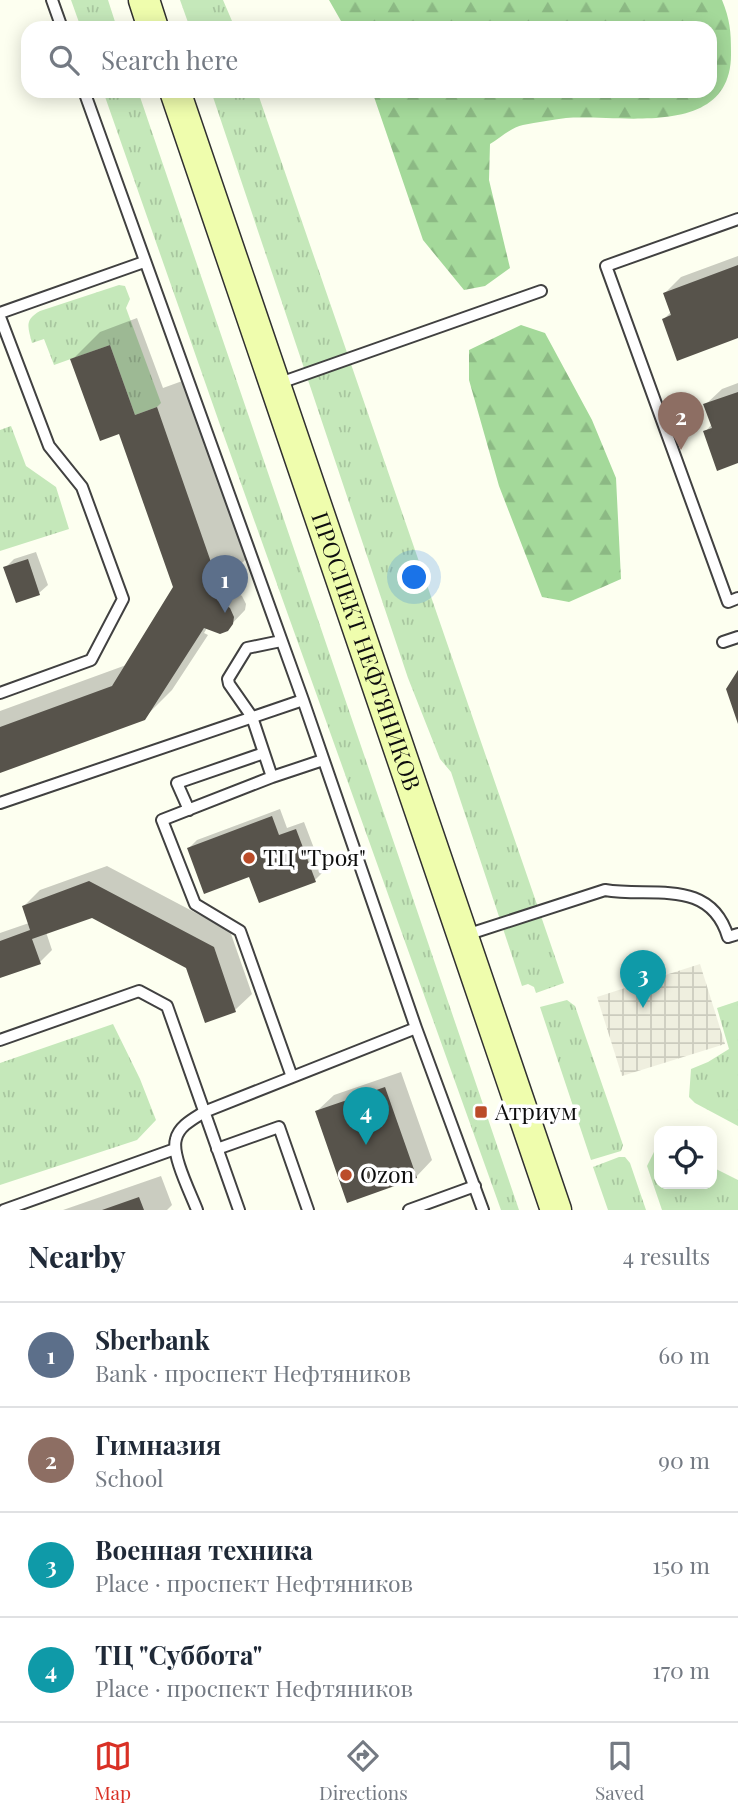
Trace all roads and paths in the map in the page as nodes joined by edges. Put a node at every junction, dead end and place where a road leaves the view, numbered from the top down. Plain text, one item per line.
1 (52, 0) edge
2 (144, 0) edge
3 (60, 21) edge
4 (151, 21) edge
5 (86, 98) edge
6 (177, 98) edge
7 (738, 219) edge
8 (144, 262) junction
9 (541, 291) dead end
10 (0, 315) edge
11 (274, 385) junction
12 (738, 598) edge
13 (738, 637) edge
14 (281, 641) junction
15 (723, 642) dead end
16 (0, 693) edge
17 (303, 700) junction
18 (253, 717) junction
19 (264, 753) junction
20 (323, 760) junction
21 (272, 777) junction
22 (0, 803) edge
23 (189, 810) junction
24 (738, 934) edge
25 (463, 936) junction
26 (416, 1028) junction
27 (0, 1040) edge
28 (292, 1077) junction
29 (204, 1112) junction
30 (175, 1149) junction
31 (217, 1149) junction
32 (475, 1186) junction
33 (4, 1210) edge
34 (197, 1210) edge
35 (239, 1210) edge
36 (308, 1210) edge
37 (409, 1210) edge
38 (483, 1210) edge
39 (556, 1210) edge

1 - 3 lane
2 - 4 main road
5 - 8 lane
6 - 11 main road, ПРОСПЕКТ НЕФТЯНИКОВ
7 - 12 lane
8 - 10 lane
8 - 14 lane
9 - 11 lane
10 - 16 lane
11 - 25 main road, ПРОСПЕКТ НЕФТЯНИКОВ
13 - 15 lane
14 - 17 lane
14 - 18 lane
17 - 18 lane
17 - 20 lane
18 - 19 lane
18 - 22 lane
19 - 21 lane
19 - 23 lane
20 - 21 lane
20 - 26 lane
21 - 23 lane
23 - 28 lane
24 - 25 lane
25 - 39 main road, ПРОСПЕКТ НЕФТЯНИКОВ
26 - 28 lane
26 - 32 lane
27 - 29 lane
28 - 29 lane
29 - 30 lane
29 - 31 lane
30 - 33 lane
30 - 34 lane
31 - 35 lane
31 - 36 lane
32 - 37 lane
32 - 38 lane

